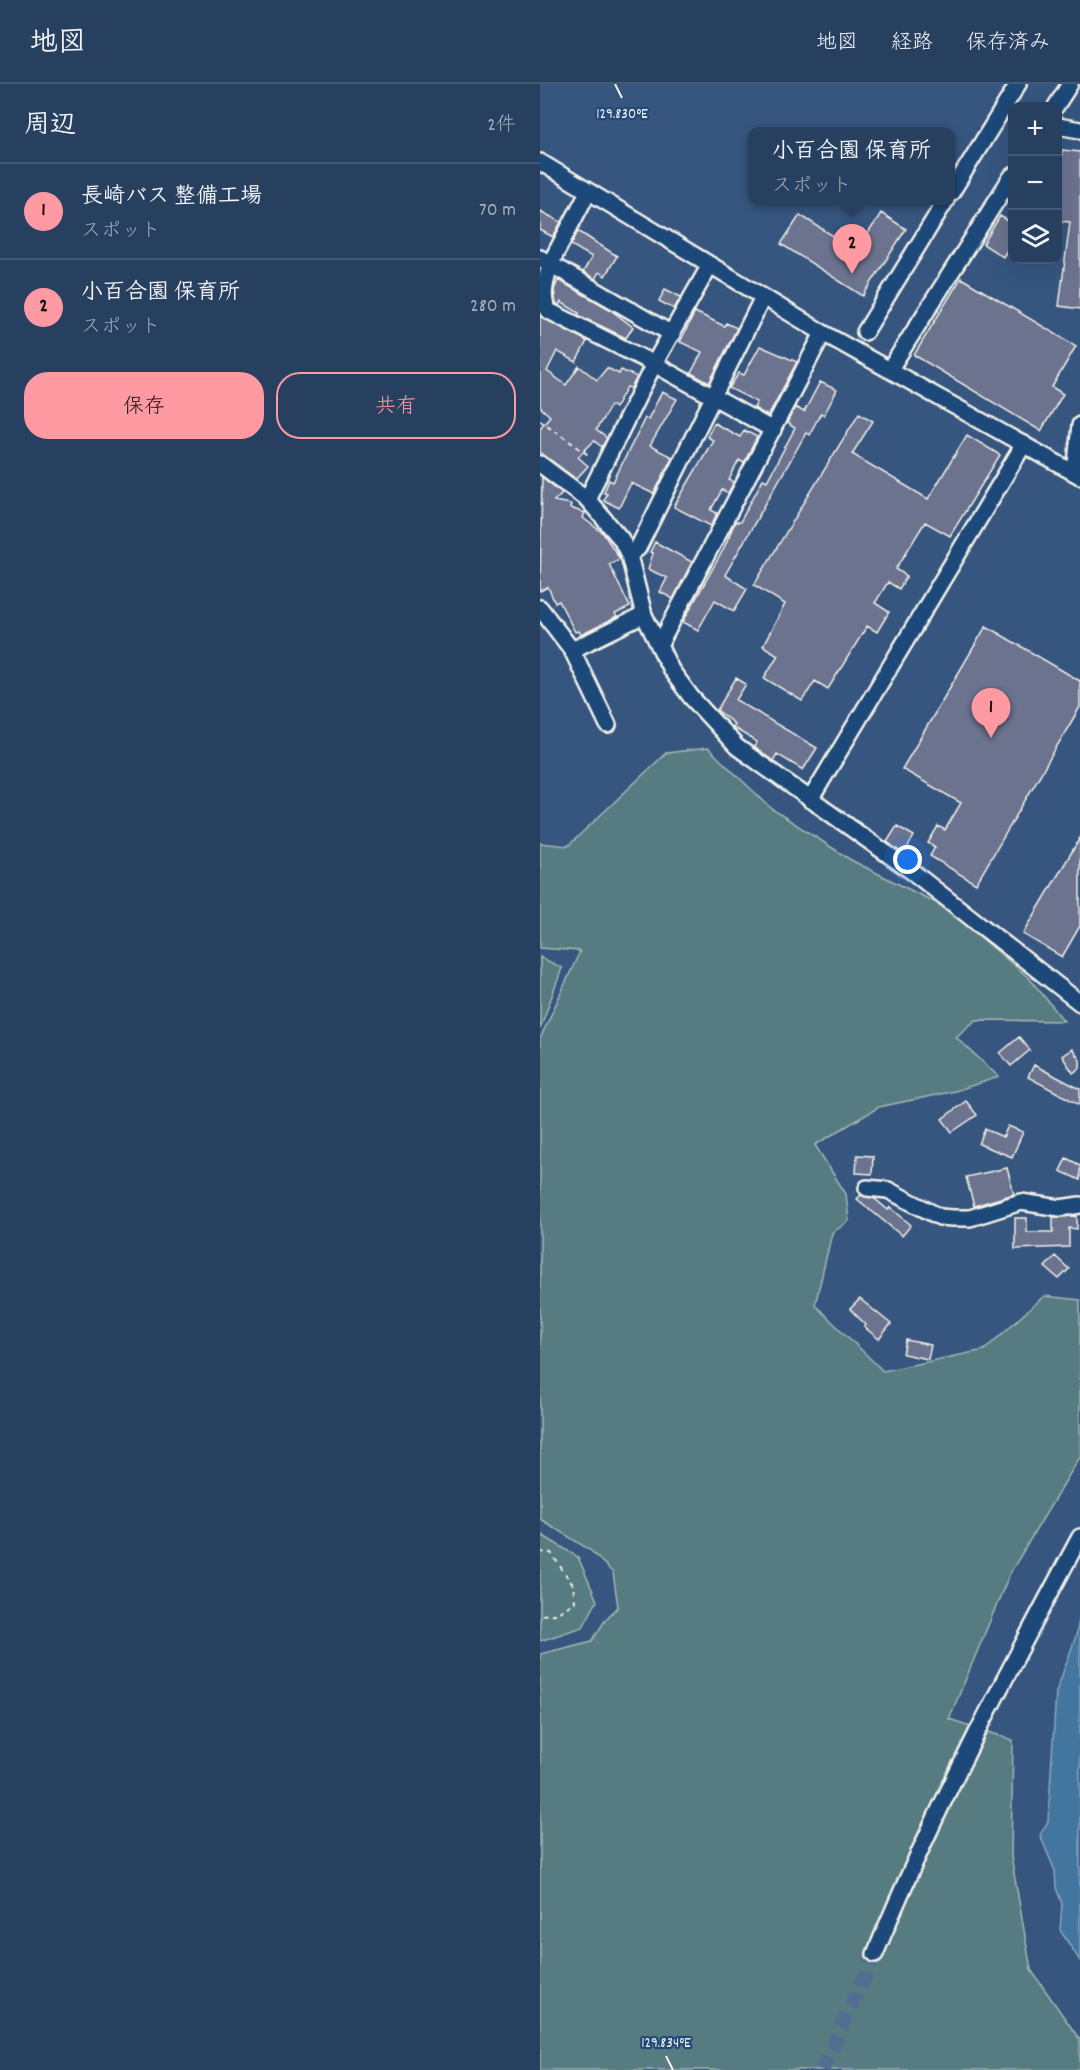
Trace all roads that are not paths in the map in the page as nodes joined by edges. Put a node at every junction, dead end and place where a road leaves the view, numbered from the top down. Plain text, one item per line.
1 (1018, 84) edge
2 (1070, 84) edge
3 (1059, 102) edge
4 (1062, 127) edge
5 (1080, 130) edge
6 (540, 162) edge
7 (1008, 182) edge
8 (955, 186) edge
9 (588, 192) junction
10 (944, 205) edge
11 (545, 261) edge
12 (710, 264) junction
13 (763, 297) junction
14 (865, 332) dead end
15 (824, 333) junction
16 (672, 334) junction
17 (654, 364) junction
18 (890, 369) junction
19 (713, 398) junction
20 (1080, 425) edge
21 (773, 430) junction
22 (1024, 444) junction
23 (540, 464) edge
24 (1077, 475) edge
25 (587, 500) junction
26 (629, 555) junction
27 (540, 608) edge
28 (644, 615) junction
29 (660, 646) junction
30 (572, 650) junction
31 (608, 725) dead end
32 (810, 800) junction
33 (1080, 1003) edge
34 (867, 1188) dead end
35 (1080, 1205) edge
36 (1080, 1537) edge
37 (875, 1954) tunnel mouth

1 - 8 street
2 - 3 street
4 - 5 street
6 - 9 street
7 - 18 street
9 - 11 street
9 - 12 street
10 - 14 street
11 - 16 street
11 - 17 street
12 - 13 street
12 - 16 street
13 - 15 street
13 - 19 street
15 - 18 street
15 - 21 street
16 - 17 street
17 - 19 street
17 - 25 street
18 - 22 street
19 - 21 street
19 - 26 street
20 - 24 street
21 - 29 street
22 - 24 street
22 - 32 street
23 - 25 street
25 - 26 street
26 - 28 street
27 - 30 street
28 - 29 street
28 - 30 street
29 - 32 street
30 - 31 street
32 - 33 street
34 - 35 street
36 - 37 street

